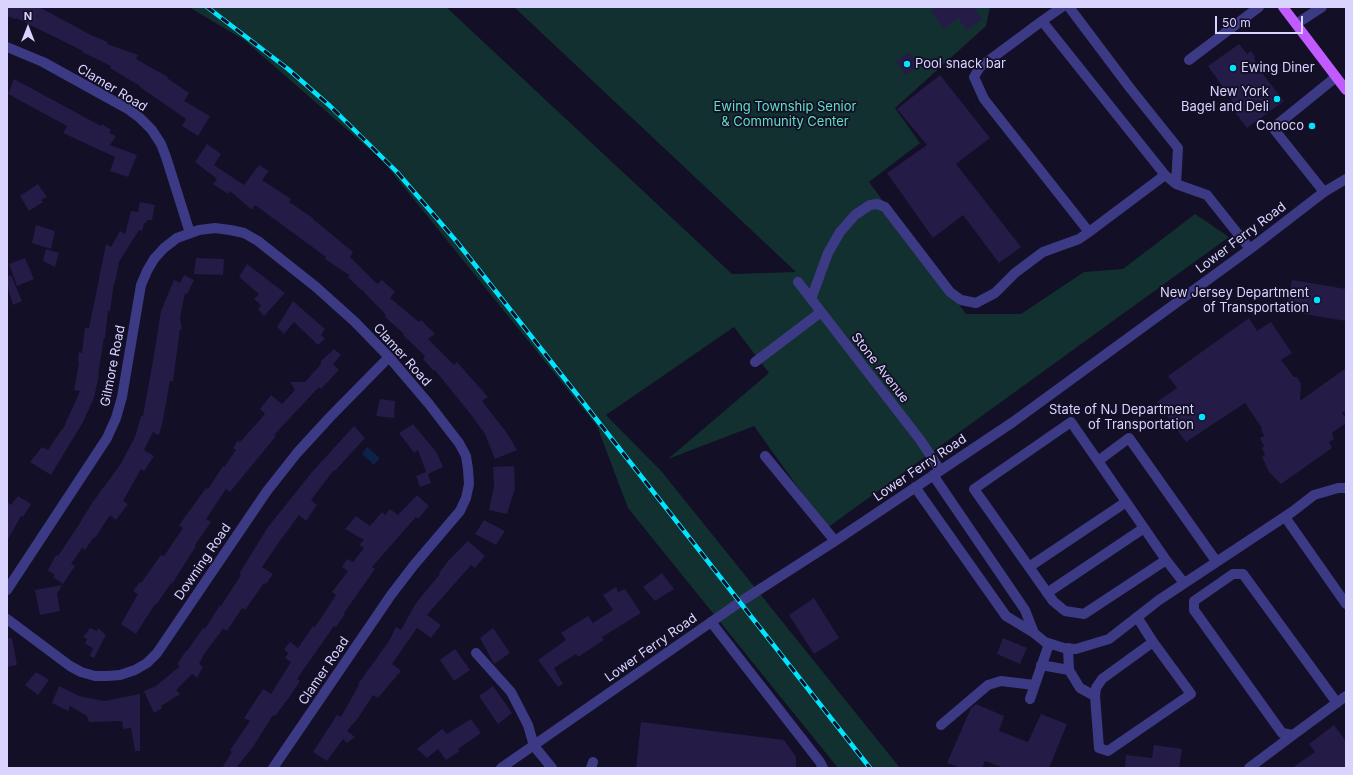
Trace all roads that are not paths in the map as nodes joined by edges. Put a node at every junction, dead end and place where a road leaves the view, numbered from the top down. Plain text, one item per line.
1 (1062, 7) edge
2 (1069, 7) edge
3 (1259, 7) edge
4 (1283, 7) edge
5 (1322, 7) edge
6 (1042, 21) junction
7 (1296, 24) junction
8 (7, 47) edge
9 (1189, 60) dead end
10 (1336, 77) junction
11 (1346, 90) edge
12 (1165, 175) junction
13 (1346, 178) edge
14 (1176, 184) junction
15 (1324, 192) junction
16 (1089, 232) junction
17 (190, 233) junction
18 (1250, 249) junction
19 (798, 282) dead end
20 (811, 299) junction
21 (821, 312) junction
22 (389, 357) junction
23 (755, 362) dead end
24 (765, 456) dead end
25 (1098, 461) junction
26 (936, 472) junction
27 (916, 487) junction
28 (1346, 488) edge
29 (1126, 502) junction
30 (1285, 517) junction
31 (1144, 528) junction
32 (835, 541) junction
33 (1166, 560) junction
34 (1216, 561) junction
35 (1029, 567) junction
36 (1184, 583) junction
37 (7, 590) edge
38 (1047, 593) junction
39 (1346, 604) edge
40 (1137, 617) junction
41 (7, 619) edge
42 (711, 622) junction
43 (1034, 633) junction
44 (1153, 642) junction
45 (1049, 644) junction
46 (1068, 648) junction
47 (476, 653) dead end
48 (1041, 665) junction
49 (1069, 670) junction
50 (1034, 685) junction
51 (1095, 696) junction
52 (1346, 696) edge
53 (1030, 699) dead end
54 (1337, 703) junction
55 (941, 725) dead end
56 (1293, 735) junction
57 (534, 746) junction
58 (273, 768) edge
59 (500, 768) edge
60 (552, 768) edge
61 (823, 768) edge
62 (1248, 768) edge

1 - 6 street
2 - 14 street
3 - 9 street
4 - 7 main road
5 - 7 street
6 - 12 street
6 - 16 street
7 - 10 main road
8 - 17 street, Clamer Road
10 - 11 main road
10 - 15 street
12 - 14 street
12 - 16 street
13 - 15 street, Lower Ferry Road
14 - 18 street
15 - 18 street, Lower Ferry Road
16 - 20 street
17 - 22 street, Clamer Road
17 - 37 street, Gilmore Road
18 - 26 street, Lower Ferry Road
19 - 20 street, Stone Avenue
20 - 21 street, Stone Avenue
21 - 23 street
21 - 26 street, Stone Avenue
22 - 41 street, Downing Road
22 - 58 street, Clamer Road
24 - 32 street
25 - 29 street
25 - 34 street
25 - 35 street
26 - 27 street, Lower Ferry Road
26 - 43 street, Stone Avenue
27 - 32 street, Lower Ferry Road
27 - 43 street
28 - 30 street
29 - 31 street
29 - 35 street
30 - 34 street
30 - 39 street
31 - 33 street
31 - 38 street
32 - 42 street, Lower Ferry Road
33 - 36 street
33 - 38 street
34 - 36 street
35 - 38 street
36 - 40 street
40 - 44 street
40 - 46 street
42 - 57 street, Lower Ferry Road
42 - 61 street
43 - 45 street
44 - 51 street
44 - 51 street
45 - 46 street
45 - 48 street
46 - 49 street
47 - 57 street
48 - 49 street
48 - 50 street
49 - 51 street
50 - 53 street
50 - 55 street
52 - 54 street
54 - 56 street
54 - 56 street
56 - 62 street
57 - 59 street, Lower Ferry Road
57 - 60 street

